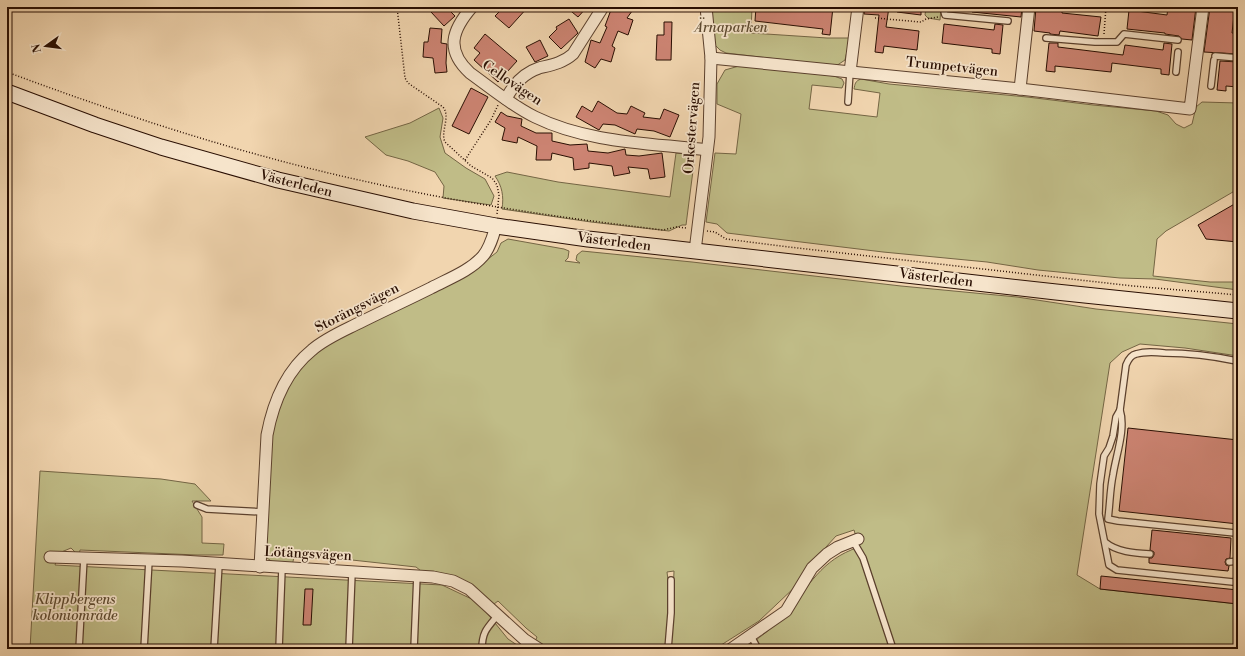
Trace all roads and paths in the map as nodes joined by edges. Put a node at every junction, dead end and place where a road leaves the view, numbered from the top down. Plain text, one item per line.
1 (397, 7) edge
2 (472, 7) edge
3 (603, 7) edge
4 (706, 7) edge
5 (858, 7) edge
6 (943, 7) edge
7 (1029, 7) edge
8 (1106, 7) edge
9 (1203, 7) edge
10 (945, 15) junction
11 (875, 18) dead end
12 (1008, 21) dead end
13 (1046, 38) dead end
14 (1178, 40) dead end
15 (1103, 42) junction
16 (1178, 52) dead end
17 (711, 58) junction
18 (1238, 58) edge
19 (7, 72) edge
20 (850, 72) junction
21 (1176, 72) dead end
22 (1212, 86) dead end
23 (1020, 89) junction
24 (7, 92) edge
25 (506, 99) junction
26 (848, 102) dead end
27 (707, 150) junction
28 (465, 160) junction
29 (497, 208) junction
30 (496, 226) junction
31 (698, 230) junction
32 (695, 251) junction
33 (1238, 295) edge
34 (1238, 311) edge
35 (1238, 363) edge
36 (1120, 410) junction
37 (197, 505) dead end
38 (263, 512) junction
39 (1238, 535) edge
40 (856, 540) joint
41 (1104, 542) junction
42 (1150, 554) dead end
43 (50, 557) dead end
44 (84, 558) junction
45 (149, 560) junction
46 (1238, 561) edge
47 (1229, 562) dead end
48 (219, 564) junction
49 (260, 567) junction
50 (282, 568) junction
51 (352, 572) junction
52 (417, 575) junction
53 (671, 580) dead end
54 (1238, 580) edge
55 (498, 615) junction
56 (752, 636) junction
57 (78, 649) edge
58 (144, 649) edge
59 (214, 649) edge
60 (278, 649) edge
61 (348, 649) edge
62 (414, 649) edge
63 (482, 649) edge
64 (539, 649) edge
65 (668, 649) edge
66 (731, 649) edge
67 (758, 649) edge
68 (894, 649) edge

1 - 28 path
2 - 25 street, Cellovägen
3 - 25 street
4 - 17 street, Orkestervägen
5 - 20 street
6 - 10 lane
7 - 23 street
8 - 15 path
9 - 23 street, Trumpetvägen
10 - 11 path
10 - 12 lane
13 - 15 lane
14 - 15 lane
16 - 21 lane
17 - 20 street, Trumpetvägen
17 - 27 street, Orkestervägen
18 - 22 lane
19 - 29 path
20 - 23 street, Trumpetvägen
20 - 26 lane
24 - 30 main road, Västerleden
25 - 27 street, Cellovägen
25 - 28 path
27 - 31 street, Orkestervägen
28 - 29 path
29 - 30 path
29 - 31 path
30 - 32 main road, Västerleden
30 - 38 street, Storängsvägen
31 - 32 street, Orkestervägen
31 - 33 path
32 - 34 main road, Västerleden
35 - 36 lane
36 - 39 lane
36 - 41 lane
37 - 38 lane
38 - 49 street, Storängsvägen
40 - 56 street
40 - 68 lane
41 - 42 lane
41 - 54 lane
43 - 44 street, Lötängsvägen
44 - 45 street, Lötängsvägen
44 - 57 lane
45 - 48 street, Lötängsvägen
45 - 58 lane
46 - 47 lane
48 - 49 street, Lötängsvägen
48 - 59 lane
49 - 50 street, Lötängsvägen
50 - 51 street, Lötängsvägen
50 - 60 lane
51 - 52 street, Lötängsvägen
51 - 61 lane
52 - 55 street, Lötängsvägen
52 - 62 lane
53 - 65 lane
55 - 63 lane
55 - 64 street, Lötängsvägen
56 - 66 street
56 - 67 lane

